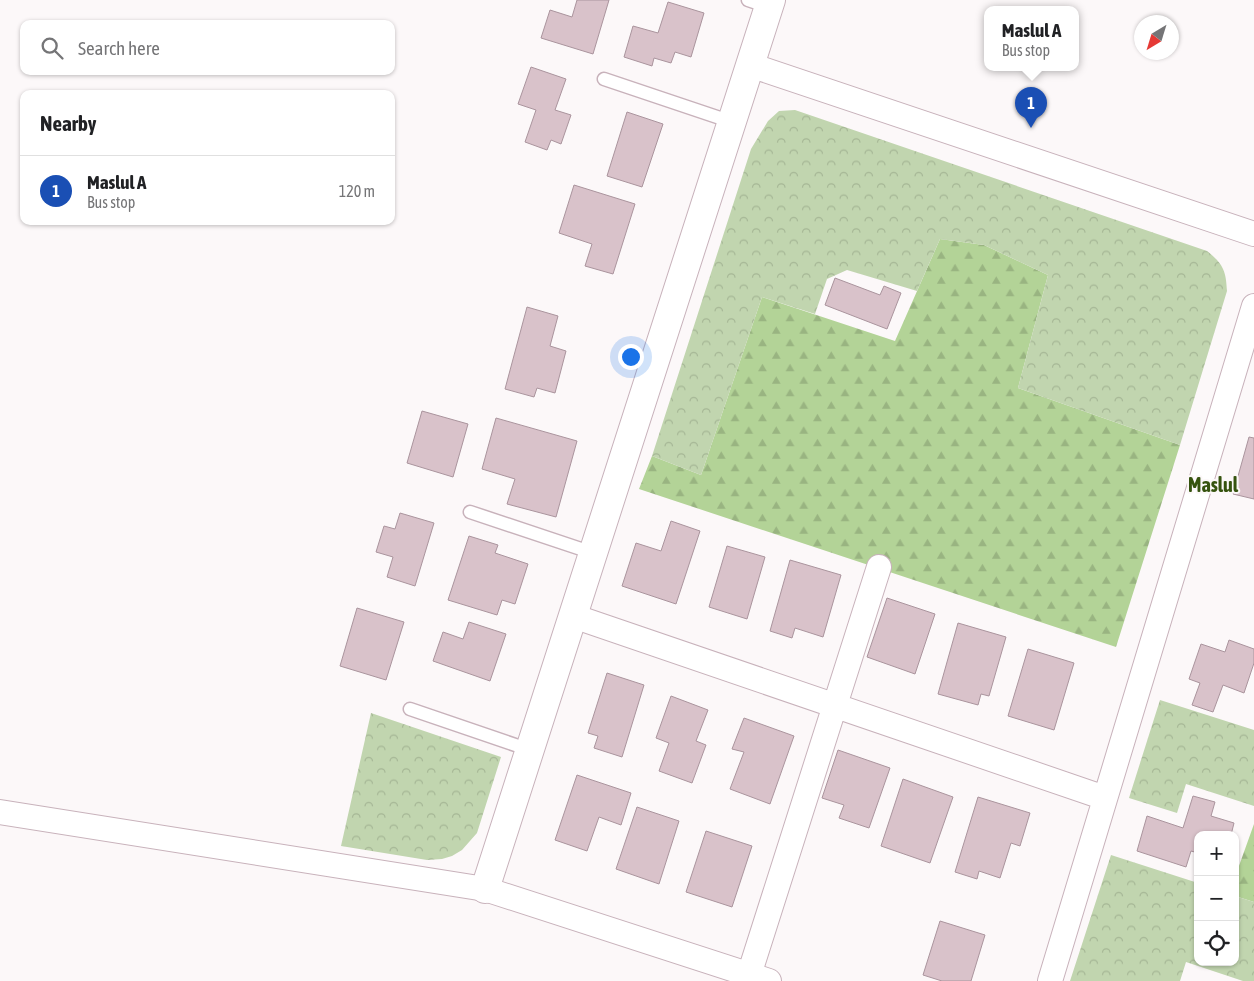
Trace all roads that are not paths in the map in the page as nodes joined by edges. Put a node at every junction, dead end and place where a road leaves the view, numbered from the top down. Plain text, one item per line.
1 (763, 2) edge
2 (750, 66) junction
3 (604, 79) dead end
4 (732, 122) junction
5 (1254, 234) edge
6 (1254, 306) edge
7 (470, 512) dead end
8 (593, 553) junction
9 (879, 567) dead end
10 (573, 616) junction
11 (835, 706) junction
12 (410, 709) dead end
13 (530, 750) junction
14 (1105, 798) junction
15 (0, 812) edge
16 (485, 889) junction
17 (759, 978) edge
18 (1050, 981) edge

1 - 2 street
2 - 4 street
2 - 5 street
3 - 4 lane
4 - 8 street
6 - 14 street
7 - 8 lane
8 - 10 street
9 - 11 street
10 - 11 street
10 - 13 street
11 - 14 street
11 - 17 street
12 - 13 lane
13 - 16 street
14 - 18 street
15 - 16 street
16 - 17 street

